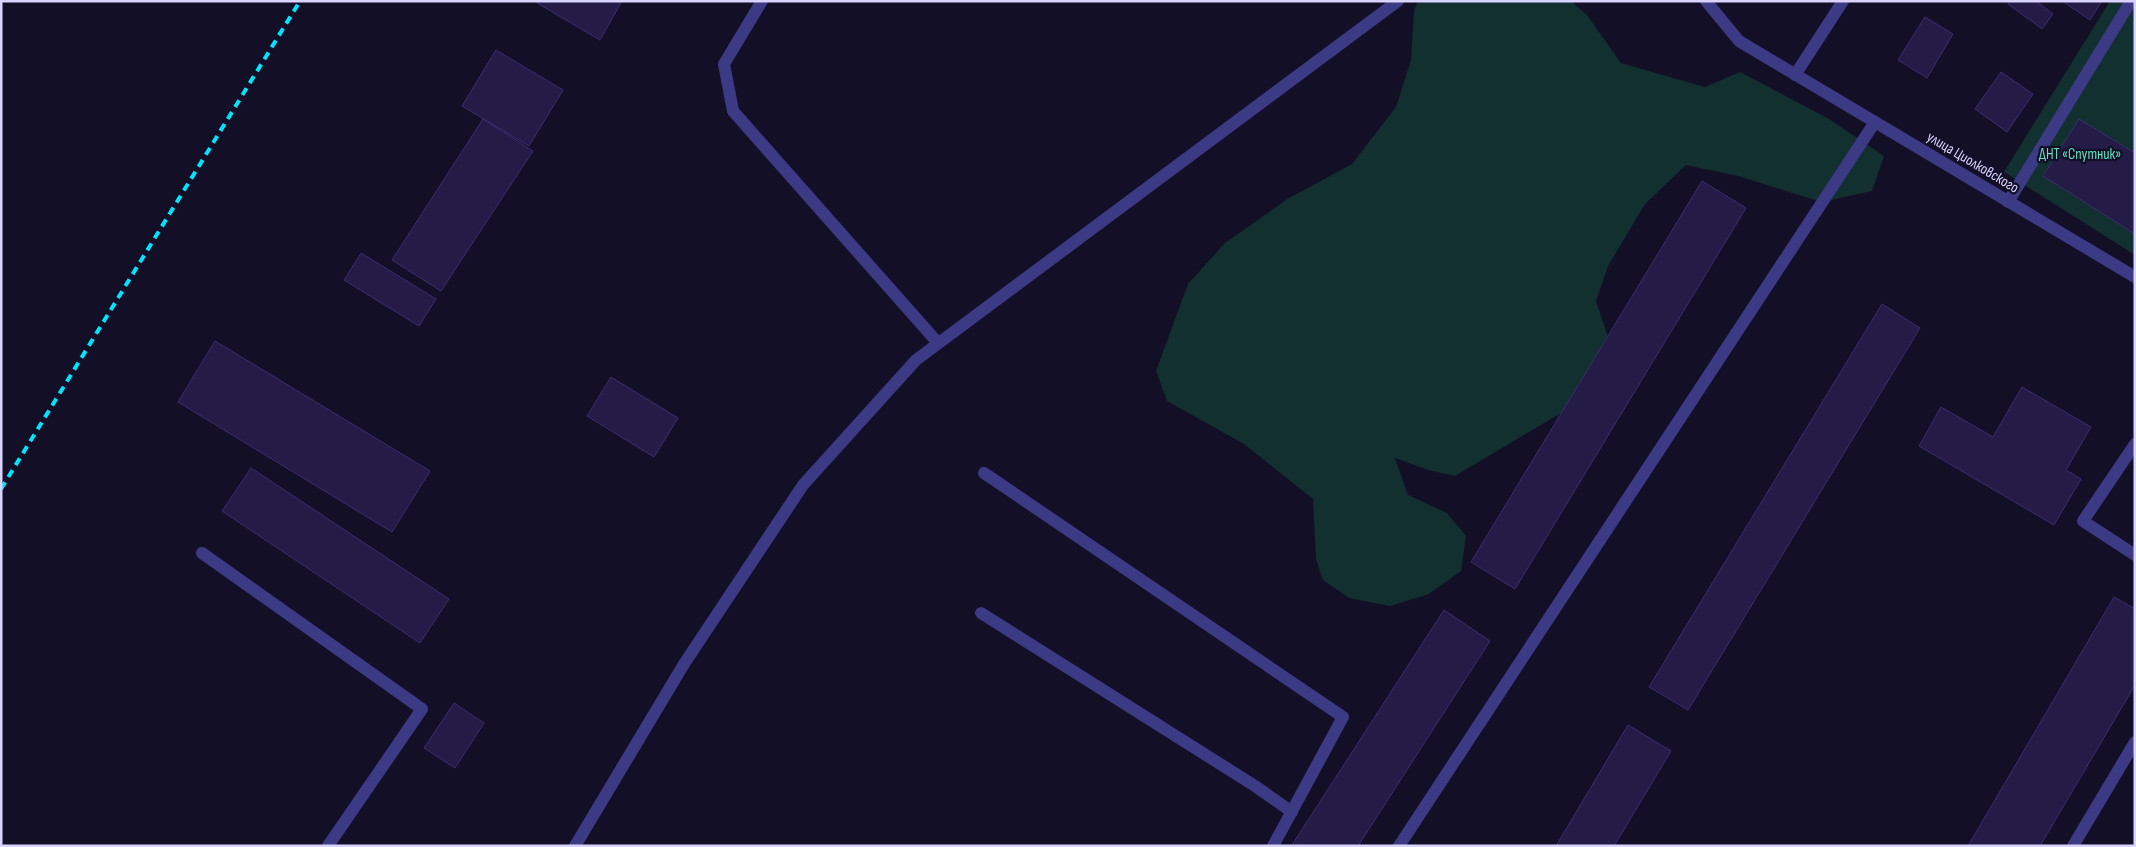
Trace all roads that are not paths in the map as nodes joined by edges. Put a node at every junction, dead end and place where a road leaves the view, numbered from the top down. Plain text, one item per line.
1 (762, 1) edge
2 (1398, 1) edge
3 (1706, 1) edge
4 (1843, 1) edge
5 (2131, 1) edge
6 (1795, 75) junction
7 (1875, 122) junction
8 (2008, 202) junction
9 (2135, 277) edge
10 (938, 343) junction
11 (2135, 444) edge
12 (984, 472) dead end
13 (202, 553) dead end
14 (2135, 555) edge
15 (980, 613) dead end
16 (2135, 742) edge
17 (1292, 812) junction
18 (328, 846) edge
19 (575, 846) edge
20 (1273, 846) edge
21 (1399, 846) edge
22 (2073, 846) edge

1 - 10 street
2 - 10 street
3 - 6 street, улица Циолковского
4 - 6 street
5 - 8 street
6 - 7 street, улица Циолковского
7 - 8 street, улица Циолковского
7 - 21 street
8 - 9 street, улица Циолковского
10 - 19 street
11 - 14 street
12 - 17 street
13 - 18 street
15 - 17 street
16 - 22 street
17 - 20 street

